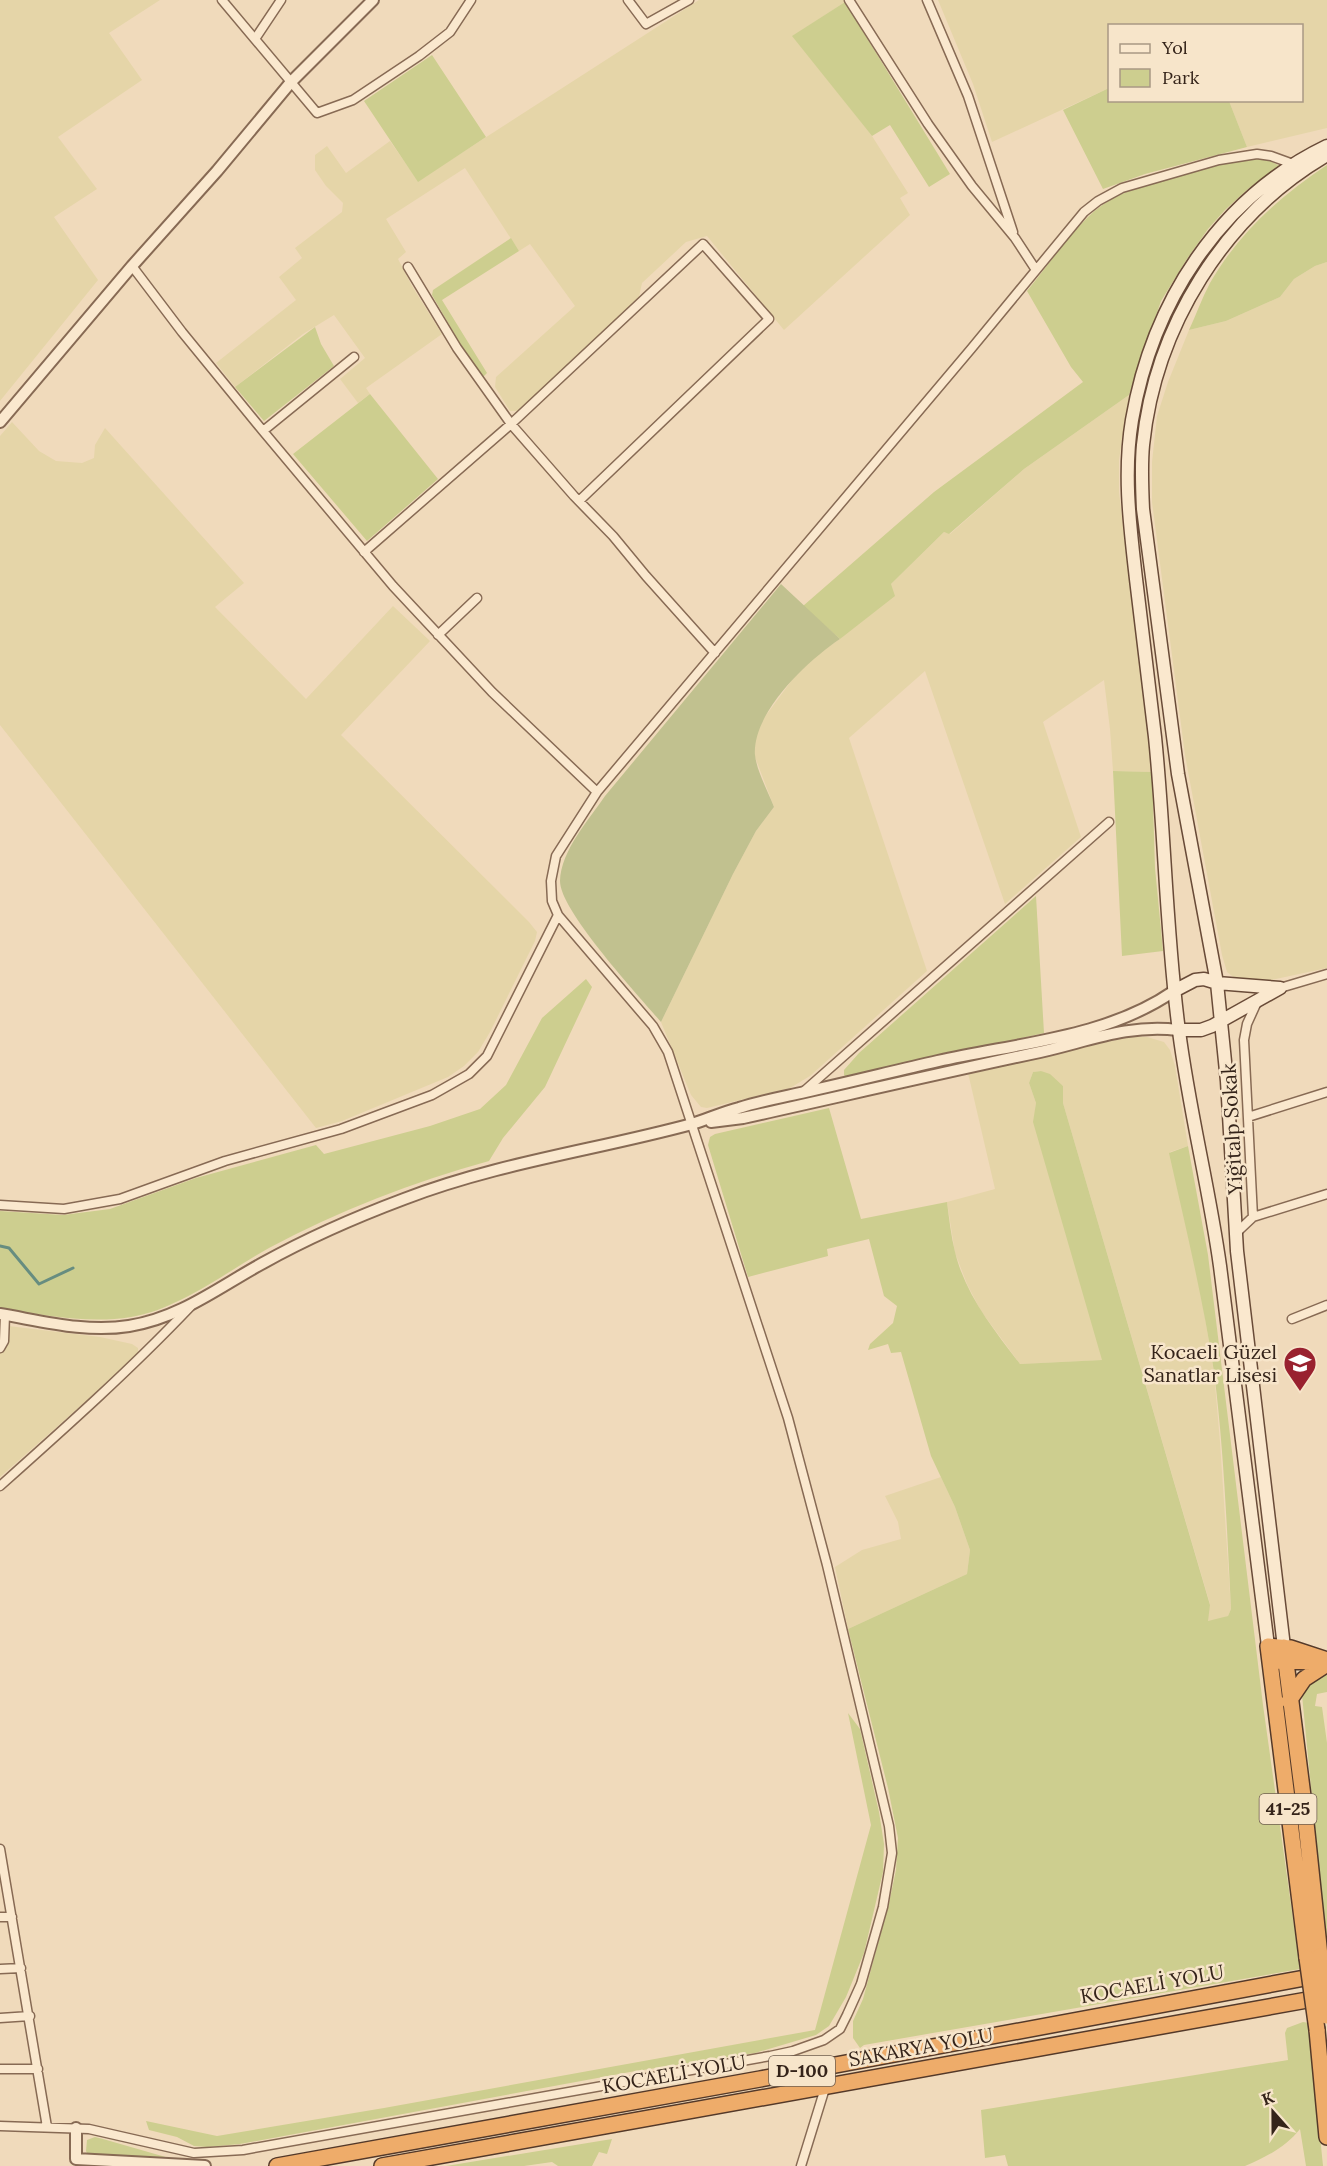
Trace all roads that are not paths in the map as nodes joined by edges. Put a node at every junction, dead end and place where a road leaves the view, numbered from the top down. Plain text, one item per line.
1 (222, 0) edge
2 (282, 0) edge
3 (373, 0) edge
4 (471, 0) edge
5 (628, 0) edge
6 (688, 0) edge
7 (849, 0) edge
8 (927, 0) edge
9 (255, 39) junction
10 (291, 82) junction
11 (1327, 146) edge
12 (1327, 155) edge
13 (1293, 164) junction
14 (1015, 238) junction
15 (132, 266) junction
16 (408, 267) dead end
17 (1036, 270) junction
18 (354, 357) dead end
19 (0, 422) edge
20 (511, 424) junction
21 (263, 431) junction
22 (579, 501) junction
23 (364, 552) junction
24 (477, 598) dead end
25 (438, 635) junction
26 (715, 653) junction
27 (597, 792) junction
28 (1109, 822) dead end
29 (558, 915) junction
30 (1327, 974) edge
31 (1217, 982) junction
32 (1280, 988) junction
33 (1174, 991) junction
34 (1257, 1002) junction
35 (1221, 1021) junction
36 (1178, 1030) junction
37 (1327, 1092) edge
38 (803, 1093) junction
39 (1248, 1117) junction
40 (693, 1123) junction
41 (1327, 1194) edge
42 (0, 1205) edge
43 (1253, 1217) junction
44 (1236, 1233) junction
45 (1327, 1305) edge
46 (190, 1306) junction
47 (2, 1314) edge
48 (1292, 1319) dead end
49 (0, 1348) edge
50 (0, 1486) edge
51 (1276, 1654) junction
52 (1327, 1662) edge
53 (1289, 1701) junction
54 (0, 1849) edge
55 (2, 1868) edge
56 (0, 1917) edge
57 (12, 1917) junction
58 (1314, 1957) junction
59 (21, 1968) junction
60 (0, 1969) edge
61 (1327, 1974) edge
62 (1327, 1997) edge
63 (30, 2016) junction
64 (1327, 2016) edge
65 (0, 2018) edge
66 (0, 2068) edge
67 (38, 2069) junction
68 (826, 2085) junction
69 (0, 2126) edge
70 (47, 2127) junction
71 (76, 2128) junction
72 (1327, 2137) edge
73 (425, 2158) junction
74 (205, 2166) edge
75 (276, 2166) edge
76 (382, 2166) edge
77 (408, 2166) edge
78 (801, 2166) edge

1 - 9 street
2 - 9 street
3 - 10 street
4 - 10 street
5 - 6 street
7 - 14 street
8 - 14 street
9 - 10 street
10 - 15 street
11 - 13 main road
12 - 31 main road
13 - 17 street
13 - 33 main road
14 - 17 street
15 - 19 street
15 - 21 street
16 - 20 street
17 - 26 street
18 - 21 street
20 - 22 street
20 - 22 street
20 - 23 street
21 - 23 street
22 - 26 street
23 - 25 street
24 - 25 street
25 - 27 street
26 - 27 street
27 - 29 street
28 - 38 street
29 - 40 street
29 - 42 street
30 - 32 street
31 - 32 main road
31 - 33 main road
31 - 35 main road
32 - 34 main road
33 - 36 main road
33 - 38 street
34 - 35 main road
34 - 39 street, Yiğitalp Sokak
35 - 36 main road
35 - 44 main road, 41-25
36 - 40 street
36 - 51 main road, 41-25
37 - 39 street
38 - 40 street
39 - 43 street, Yiğitalp Sokak
40 - 46 street
40 - 71 street
41 - 43 street, Yiğitalp Sokak
43 - 44 street
44 - 51 main road, 41-25
45 - 48 street
46 - 47 street
46 - 50 street
47 - 49 street
51 - 52 highway
51 - 53 highway, 41-25
51 - 58 highway, 41-25
52 - 53 highway
53 - 58 highway, 41-25
54 - 55 street
55 - 57 street
56 - 57 street
57 - 59 street
58 - 64 highway, 41-25, bridge
58 - 72 highway, 41-25, bridge
59 - 60 street
59 - 63 street
61 - 75 highway, KOCAELİ YOLU / D-100
62 - 68 highway, SAKARYA YOLU / D-100
63 - 65 street
63 - 67 street
66 - 67 street
67 - 70 street
68 - 73 highway, SAKARYA YOLU / D-100
68 - 78 street
69 - 70 street
70 - 71 street
71 - 74 street
73 - 76 highway, SAKARYA YOLU / D-100
73 - 77 highway

